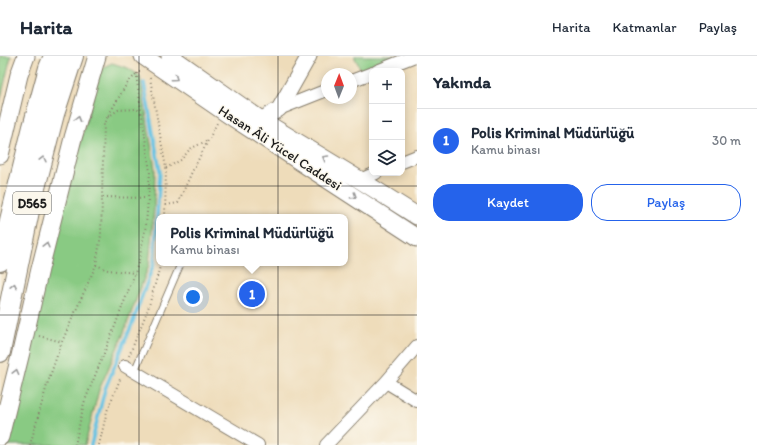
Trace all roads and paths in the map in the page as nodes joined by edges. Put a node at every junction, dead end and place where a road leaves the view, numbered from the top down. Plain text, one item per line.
1 (21, 56) edge
2 (26, 56) edge
3 (54, 56) edge
4 (73, 56) edge
5 (97, 56) edge
6 (170, 56) edge
7 (309, 56) edge
8 (415, 56) edge
9 (144, 65) edge
10 (385, 68) edge
11 (369, 74) edge
12 (19, 75) junction
13 (357, 79) edge
14 (321, 92) edge
15 (279, 109) junction
16 (223, 111) junction
17 (142, 114) junction
18 (107, 118) junction
19 (261, 120) junction
20 (244, 125) junction
21 (209, 140) junction
22 (0, 156) edge
23 (417, 156) edge
24 (405, 161) edge
25 (166, 168) junction
26 (369, 176) edge
27 (360, 180) junction
28 (102, 197) junction
29 (148, 198) junction
30 (166, 205) junction
31 (165, 214) edge
32 (417, 216) edge
33 (417, 238) edge
34 (0, 261) edge
35 (96, 265) junction
36 (160, 266) edge
37 (180, 266) edge
38 (135, 273) junction
39 (34, 335) dead end
40 (62, 342) junction
41 (417, 346) edge
42 (0, 352) edge
43 (129, 369) junction
44 (386, 382) junction
45 (417, 401) edge
46 (0, 437) edge
47 (30, 445) edge
48 (75, 445) edge
49 (99, 445) edge
50 (258, 445) edge
51 (326, 445) edge

1 - 12 main road
2 - 12 main road
3 - 34 highway, D565
42 -> 4 highway, D565
46 -> 5 main road
6 - 19 main road, Hasan Âli Yücel Caddesi
7 - 15 street
8 - 10 street
9 -> 16 main road, Hasan Âli Yücel Caddesi
9 - 17 path
9 - 18 path
9 - 25 path
11 - 13 street
12 - 22 main road
14 - 15 street
15 - 19 street
16 - 20 main road, Hasan Âli Yücel Caddesi
16 - 21 path
17 - 18 path
17 - 29 path
18 - 28 path
19 - 20 street
27 -> 19 main road, Hasan Âli Yücel Caddesi
20 -> 33 main road, Hasan Âli Yücel Caddesi
21 - 25 path
21 - 30 path
23 - 24 street
25 - 30 path
26 - 27 street
27 - 32 main road, Hasan Âli Yücel Caddesi
28 - 29 path
28 - 35 path
29 - 38 path
30 - 31 path
35 - 38 path
35 - 40 path
36 - 43 path
37 - 43 lane
38 - 48 path
39 - 40 path
40 - 47 path
41 - 44 street
43 - 49 path
43 - 50 street
44 - 45 street
44 - 51 street

